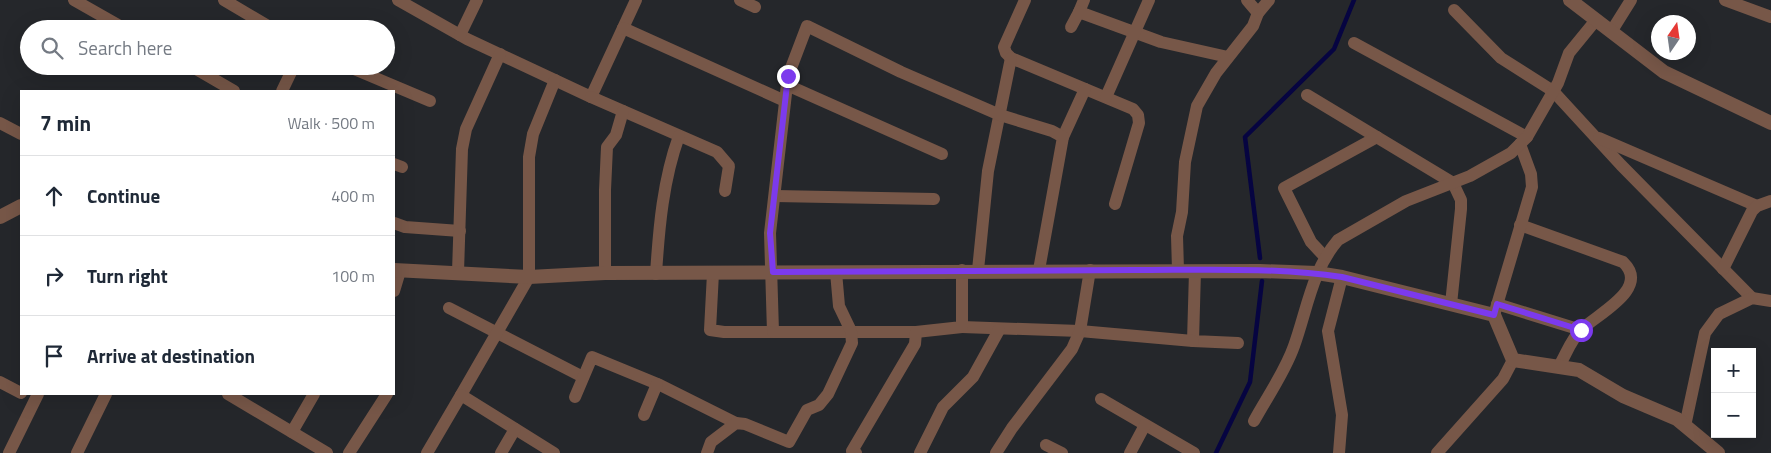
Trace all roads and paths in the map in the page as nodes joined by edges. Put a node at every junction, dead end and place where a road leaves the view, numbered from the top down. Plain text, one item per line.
1 (74, 0) edge
2 (224, 0) edge
3 (398, 0) edge
4 (477, 0) edge
5 (636, 0) edge
6 (740, 0) edge
7 (1025, 0) edge
8 (1149, 0) edge
9 (1247, 0) edge
10 (1269, 0) edge
11 (1570, 0) edge
12 (1631, 0) edge
13 (1726, 0) edge
14 (1081, 6) edge
15 (755, 7) dead end
16 (1454, 10) dead end
17 (1258, 13) junction
18 (1771, 16) edge
19 (109, 20) edge
20 (258, 20) edge
21 (1596, 20) junction
22 (1071, 27) dead end
23 (623, 28) junction
24 (1611, 32) junction
25 (1136, 33) junction
26 (460, 35) junction
27 (1354, 43) dead end
28 (500, 54) junction
29 (1011, 58) junction
30 (1228, 58) junction
31 (206, 75) edge
32 (290, 75) edge
33 (368, 75) edge
34 (555, 80) junction
35 (787, 85) junction
36 (1085, 89) junction
37 (232, 90) edge
38 (282, 90) edge
39 (1553, 91) junction
40 (1308, 94) dead end
41 (591, 97) junction
42 (1106, 98) junction
43 (430, 101) dead end
44 (785, 101) junction
45 (623, 111) junction
46 (1000, 115) junction
47 (0, 123) edge
48 (1771, 123) edge
49 (20, 133) edge
50 (679, 136) junction
51 (1594, 136) junction
52 (1063, 137) junction
53 (1377, 137) junction
54 (1523, 140) junction
55 (942, 154) dead end
56 (1453, 183) junction
57 (725, 191) dead end
58 (774, 196) junction
59 (934, 199) dead end
60 (1771, 201) edge
61 (1115, 204) dead end
62 (1757, 206) junction
63 (20, 208) edge
64 (0, 217) edge
65 (395, 223) edge
66 (1520, 225) junction
67 (460, 231) junction
68 (1325, 257) junction
69 (1723, 269) junction
70 (397, 270) edge
71 (962, 270) junction
72 (978, 270) junction
73 (1039, 270) junction
74 (1090, 270) junction
75 (1178, 270) junction
76 (1195, 271) junction
77 (458, 272) junction
78 (773, 272) junction
79 (836, 272) junction
80 (712, 273) junction
81 (1317, 273) junction
82 (605, 274) junction
83 (656, 274) junction
84 (528, 277) junction
85 (1342, 277) junction
86 (395, 284) edge
87 (1752, 298) junction
88 (1771, 301) edge
89 (1451, 304) junction
90 (449, 308) dead end
91 (1495, 310) junction
92 (962, 327) junction
93 (999, 330) junction
94 (1581, 330) junction
95 (851, 331) junction
96 (1080, 331) junction
97 (498, 332) junction
98 (773, 332) junction
99 (916, 332) junction
100 (1193, 342) junction
101 (1238, 343) dead end
102 (1513, 360) junction
103 (1559, 366) junction
104 (583, 377) junction
105 (0, 382) edge
106 (656, 384) junction
107 (20, 393) edge
108 (106, 395) edge
109 (230, 395) edge
110 (313, 395) edge
111 (386, 395) edge
112 (461, 395) junction
113 (575, 396) dead end
114 (36, 397) edge
115 (1101, 399) dead end
116 (644, 415) dead end
117 (1254, 421) dead end
118 (736, 423) junction
119 (1145, 425) junction
120 (1685, 426) junction
121 (516, 429) junction
122 (292, 432) junction
123 (1046, 445) dead end
124 (853, 452) edge
125 (9, 453) edge
126 (77, 453) edge
127 (327, 453) edge
128 (349, 453) edge
129 (427, 453) edge
130 (501, 453) edge
131 (554, 453) edge
132 (707, 453) edge
133 (920, 453) edge
134 (996, 453) edge
135 (1062, 453) edge
136 (1130, 453) edge
137 (1194, 453) edge
138 (1339, 453) edge
139 (1437, 453) edge
140 (1718, 453) edge

1 - 19 street
2 - 20 street
3 - 26 street
4 - 26 street
5 - 23 street
6 - 15 street
7 - 29 street
8 - 25 street
9 - 17 street
10 - 17 street
11 - 21 street
12 - 24 street
13 - 18 street
14 - 22 street
14 - 25 street
16 - 39 street
17 - 30 street
21 - 24 street
21 - 39 street
23 - 41 street
23 - 44 street
24 - 48 street
25 - 30 street
25 - 42 street
26 - 28 street
27 - 54 street
28 - 34 street
28 - 67 street
29 - 36 street
29 - 46 street
30 - 75 street
31 - 37 street
32 - 38 street
33 - 43 street
34 - 41 street
34 - 84 street
35 - 44 street
35 - 46 street
35 - 55 street
36 - 42 street
36 - 52 street
39 - 51 street
39 - 54 street
40 - 53 street
41 - 45 street
42 - 61 street
44 - 58 street
45 - 50 street
45 - 82 street
46 - 52 street
46 - 72 street
47 - 49 street
50 - 57 street
50 - 83 street
51 - 62 street
51 - 69 street
52 - 73 street
53 - 56 street
53 - 68 street
54 - 56 street
54 - 66 street
56 - 68 street
56 - 89 street
58 - 59 street
58 - 78 street
60 - 62 street
62 - 69 street
63 - 64 street
65 - 67 street
66 - 91 street
66 - 94 street
67 - 77 street
68 - 81 street
69 - 87 street
70 - 77 street
70 - 86 street
71 - 72 street
71 - 79 street
71 - 92 street
72 - 73 street
73 - 74 street
74 - 75 street
74 - 96 street
75 - 76 street
76 - 81 street
76 - 100 street
77 - 84 street
78 - 79 street
78 - 80 street
78 - 98 street
79 - 95 street
80 - 83 street
80 - 98 street
81 - 85 street
81 - 117 street
82 - 83 street
82 - 84 street
84 - 97 street
85 - 89 street
85 - 138 street
87 - 88 street
87 - 120 street
89 - 91 street
90 - 97 street
91 - 94 street
91 - 102 street
92 - 93 street
92 - 99 street
93 - 96 street
93 - 133 street
94 - 103 street
95 - 98 street
95 - 99 street
95 - 118 street
96 - 100 street
96 - 134 street
97 - 104 street
97 - 112 street
99 - 124 street
100 - 101 street
102 - 103 street
102 - 139 street
103 - 120 street
104 - 106 street
104 - 113 street
105 - 107 street
106 - 116 street
106 - 118 street
108 - 126 street
109 - 122 street
110 - 122 street
111 - 128 street
112 - 121 street
112 - 129 street
114 - 125 street
115 - 119 street
118 - 132 street
119 - 136 street
119 - 137 street
120 - 140 street
121 - 130 street
121 - 131 street
122 - 127 street
123 - 135 street

